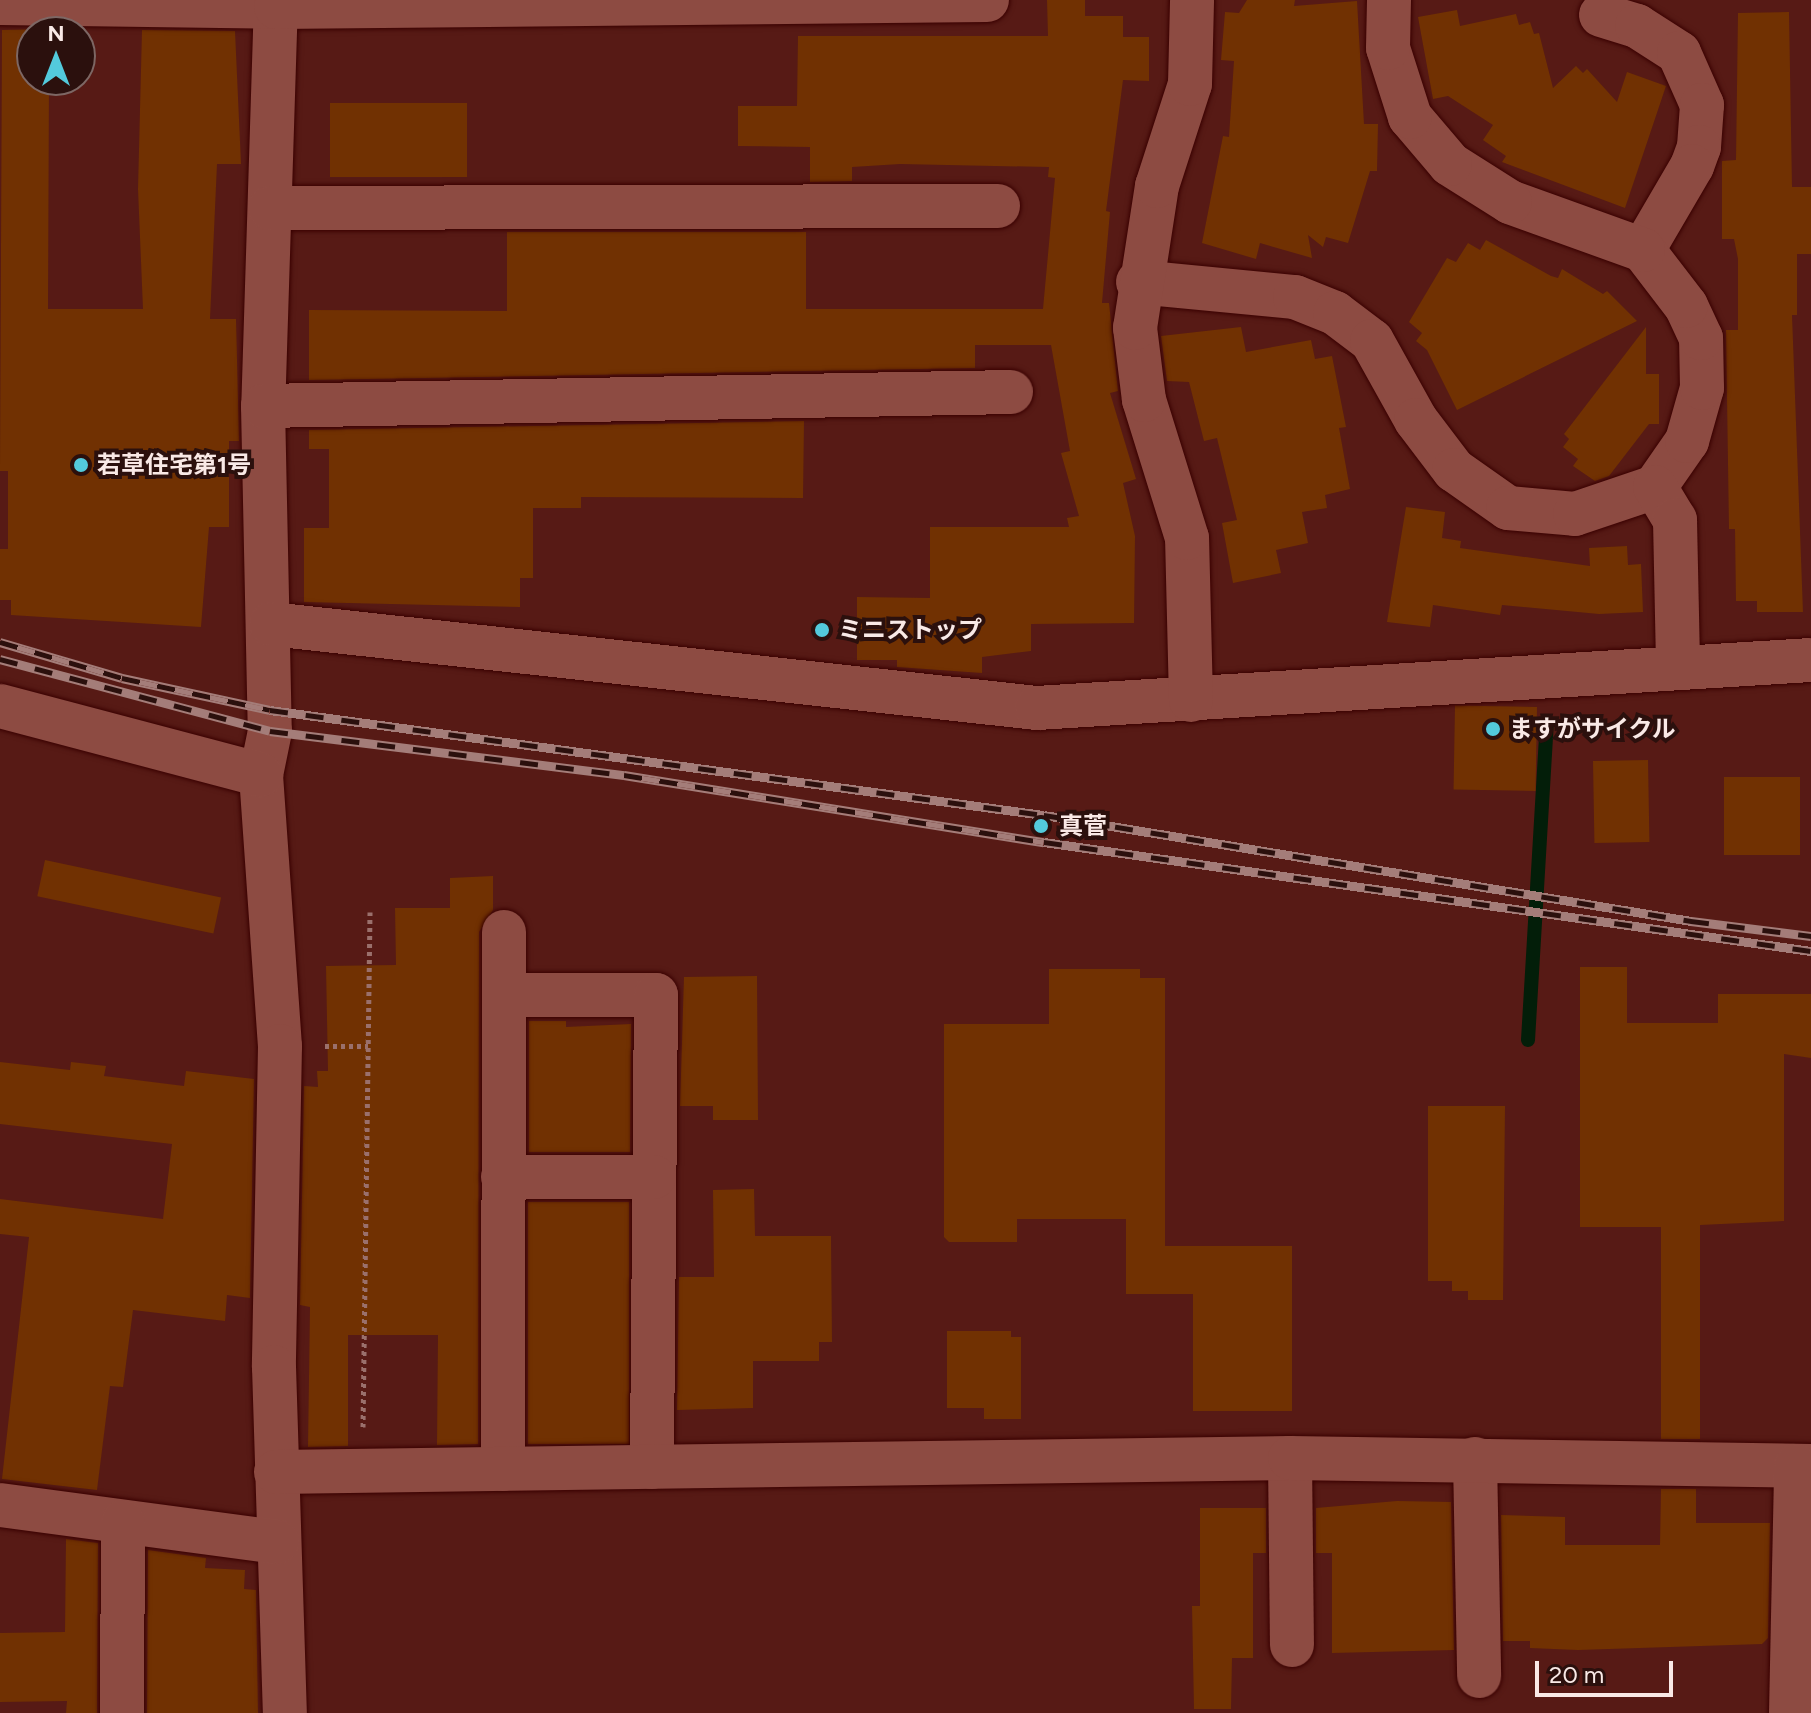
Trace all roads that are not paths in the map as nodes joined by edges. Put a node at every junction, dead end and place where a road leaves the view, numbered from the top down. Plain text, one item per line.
1 (987, 0) edge
2 (1192, 0) edge
3 (1389, 0) edge
4 (0, 3) edge
5 (276, 3) edge
6 (1601, 15) dead end
7 (998, 206) dead end
8 (270, 208) junction
9 (1643, 250) junction
10 (1138, 282) junction
11 (1011, 392) dead end
12 (263, 406) junction
13 (1655, 487) junction
14 (271, 624) junction
15 (1811, 660) edge
16 (1678, 667) junction
17 (1191, 700) junction
18 (0, 706) edge
19 (261, 775) junction
20 (504, 932) dead end
21 (504, 995) junction
22 (503, 1177) junction
23 (654, 1177) junction
24 (1290, 1458) junction
25 (1475, 1459) junction
26 (1804, 1466) edge
27 (652, 1467) junction
28 (503, 1469) junction
29 (276, 1472) junction
30 (0, 1505) edge
31 (123, 1522) junction
32 (278, 1542) junction
33 (1292, 1645) dead end
34 (1479, 1676) dead end
35 (122, 1713) edge
36 (285, 1713) edge
37 (1791, 1713) edge

1 - 5 street
2 - 10 street
3 - 9 street
4 - 5 street
5 - 8 street
6 - 9 street
7 - 8 street
8 - 12 street
9 - 13 street
10 - 13 street
10 - 17 street
11 - 12 street
12 - 14 street
13 - 16 street
14 - 17 street
14 - 19 street
15 - 16 street
16 - 17 street
18 - 19 street
19 - 29 street
20 - 21 street
21 - 22 street
21 - 23 street
22 - 23 street
22 - 28 street
23 - 27 street
24 - 25 street
24 - 27 street
24 - 33 street
25 - 26 street
25 - 34 street
26 - 37 street
27 - 28 street
28 - 29 street
29 - 32 street
30 - 31 street
31 - 32 street
31 - 35 street
32 - 36 street

